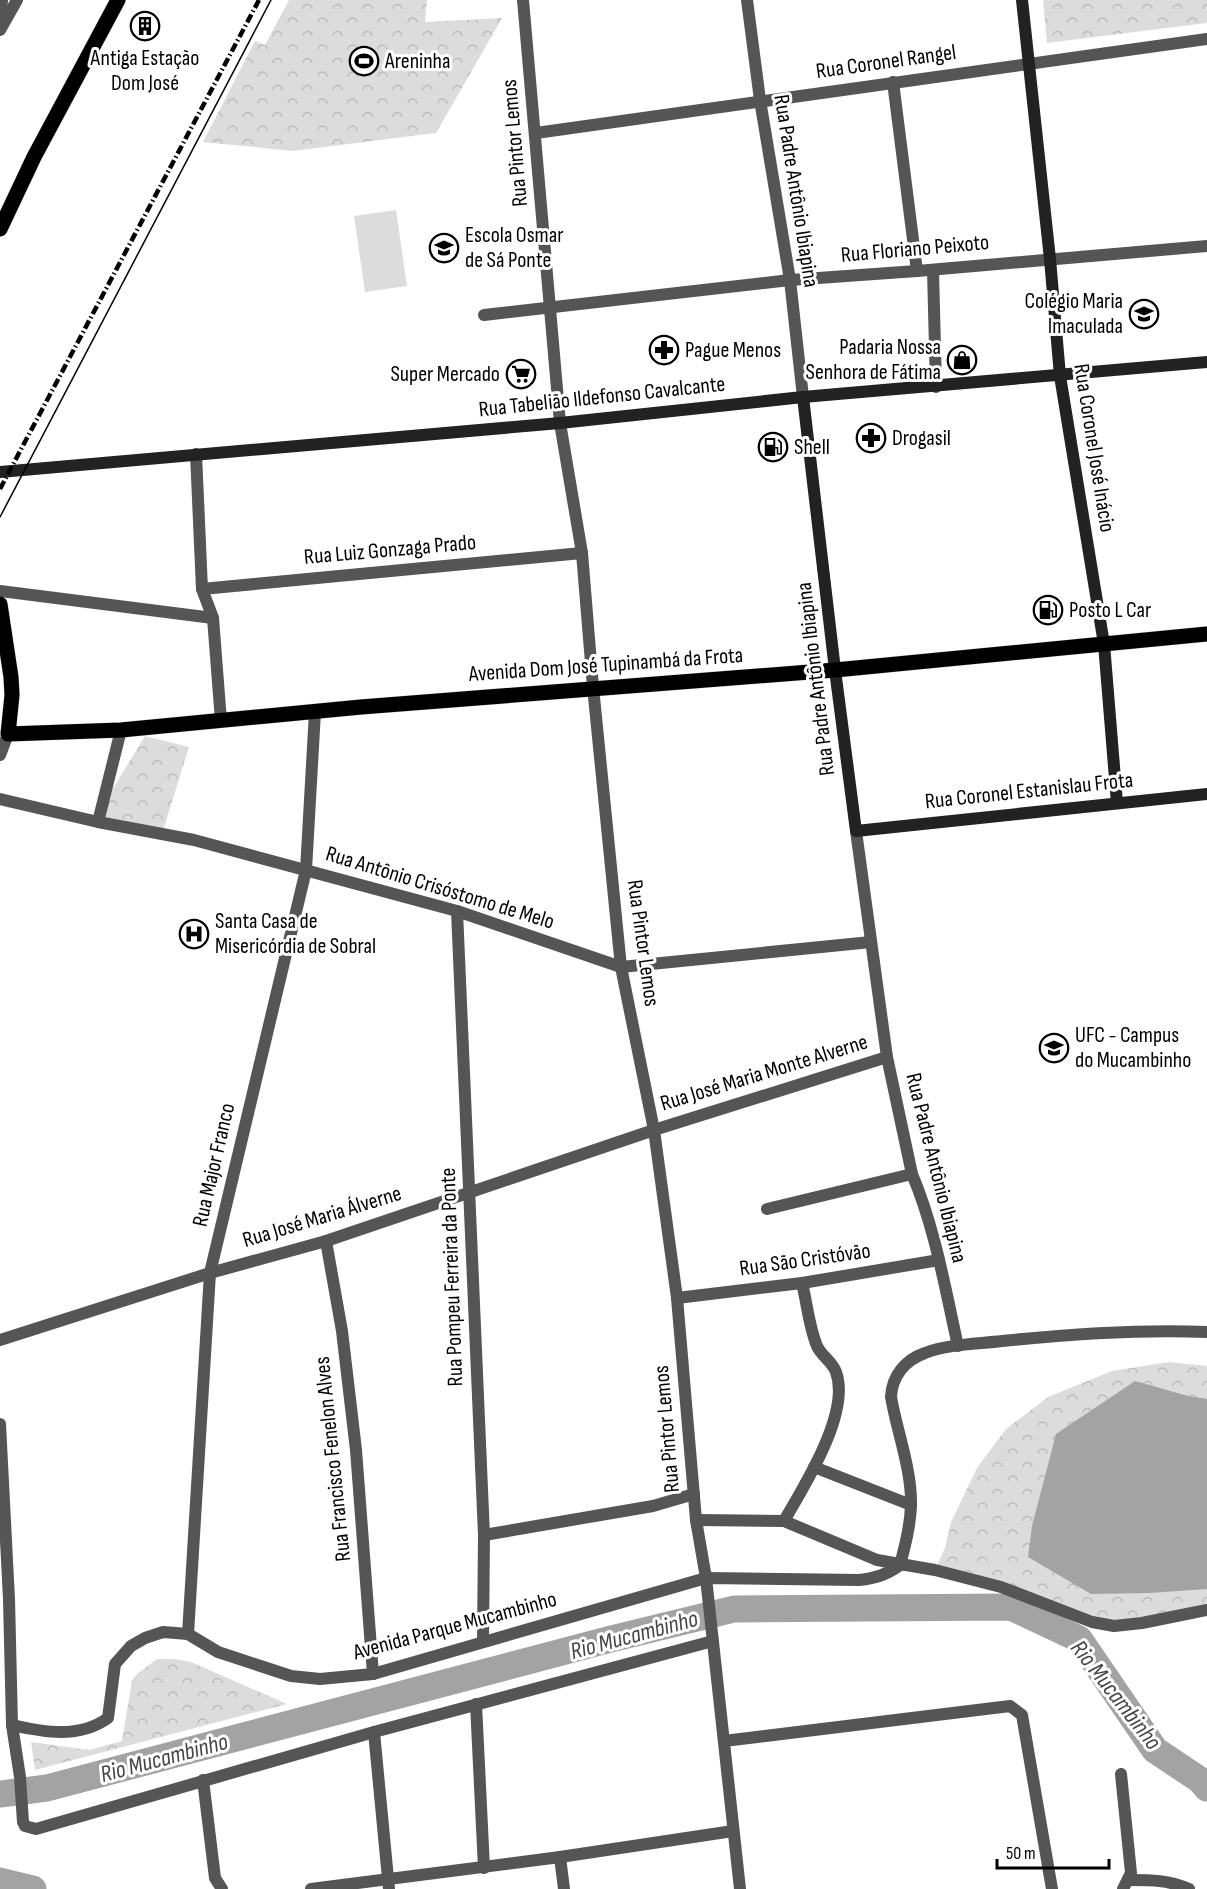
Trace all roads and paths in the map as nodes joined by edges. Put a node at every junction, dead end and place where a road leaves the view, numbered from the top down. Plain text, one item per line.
1 (2, 0) edge
2 (17, 0) edge
3 (118, 0) edge
4 (523, 0) edge
5 (747, 0) edge
6 (1022, 0) edge
7 (0, 29) edge
8 (1207, 39) edge
9 (1029, 64) junction
10 (893, 82) junction
11 (760, 100) junction
12 (536, 133) junction
13 (0, 228) edge
14 (1207, 246) edge
15 (1050, 259) junction
16 (933, 270) junction
17 (917, 271) junction
18 (790, 280) junction
19 (550, 308) junction
20 (484, 315) dead end
21 (1207, 362) edge
22 (1059, 376) junction
23 (936, 387) junction
24 (803, 397) junction
25 (560, 423) junction
26 (196, 454) junction
27 (0, 472) edge
28 (582, 553) junction
29 (202, 589) junction
30 (0, 591) edge
31 (1, 614) edge
32 (213, 618) junction
33 (1207, 634) edge
34 (1104, 644) junction
35 (835, 670) junction
36 (593, 687) junction
37 (315, 712) junction
38 (221, 721) junction
39 (121, 730) junction
40 (8, 734) junction
41 (0, 755) edge
42 (1207, 794) edge
43 (0, 799) edge
44 (1118, 802) junction
45 (98, 822) junction
46 (856, 831) junction
47 (306, 870) junction
48 (457, 911) junction
49 (871, 942) junction
50 (621, 967) junction
51 (887, 1057) junction
52 (654, 1130) junction
53 (912, 1174) junction
54 (469, 1192) junction
55 (767, 1209) dead end
56 (326, 1241) junction
57 (939, 1260) junction
58 (210, 1273) junction
59 (802, 1283) junction
60 (676, 1298) junction
61 (1207, 1332) edge
62 (0, 1340) edge
63 (958, 1346) junction
64 (0, 1424) edge
65 (814, 1467) junction
66 (694, 1494) junction
67 (911, 1506) junction
68 (696, 1520) junction
69 (784, 1521) junction
70 (484, 1535) junction
71 (900, 1565) junction
72 (706, 1578) junction
73 (1207, 1610) edge
74 (188, 1634) junction
75 (712, 1637) junction
76 (483, 1641) junction
77 (373, 1674) junction
78 (6, 1694) edge
79 (476, 1704) junction
80 (12, 1725) junction
81 (374, 1732) junction
82 (724, 1741) junction
83 (1121, 1774) dead end
84 (203, 1780) junction
85 (733, 1831) junction
86 (560, 1857) junction
87 (484, 1868) junction
88 (389, 1884) edge
89 (1126, 1884) edge
90 (222, 1889) edge
91 (311, 1889) edge
92 (564, 1889) edge
93 (740, 1889) edge
94 (1052, 1889) edge
95 (1190, 1889) edge

1 - 7 street
2 - 7 street
3 - 13 main road
4 - 12 street, Rua Pintor Lemos
5 - 11 street, Rua Padre Antônio Ibiapina
6 - 9 main road, Rua Coronel José Inácio
8 - 9 street, Rua Coronel Rangel
9 - 10 street, Rua Coronel Rangel
9 - 15 main road, Rua Coronel José Inácio
10 - 11 street, Rua Coronel Rangel
10 - 17 street
11 - 12 street, Rua Coronel Rangel
11 - 18 street, Rua Padre Antônio Ibiapina
12 - 19 street, Rua Pintor Lemos
14 - 15 street, Rua Floriano Peixoto
15 - 16 street, Rua Floriano Peixoto
15 - 22 main road, Rua Coronel José Inácio
16 - 17 street, Rua Floriano Peixoto
16 - 23 street
17 - 18 street, Rua Floriano Peixoto
18 - 19 street, Rua Floriano Peixoto
18 - 24 street, Rua Padre Antônio Ibiapina
19 - 20 street, Rua Floriano Peixoto
19 - 25 street, Rua Pintor Lemos
21 - 22 main road, Rua Tabelião Ildefonso Cavalcante
22 - 23 main road, Rua Tabelião Ildefonso Cavalcante
22 - 34 main road, Rua Coronel José Inácio
23 - 24 main road, Rua Tabelião Ildefonso Cavalcante
24 - 25 main road, Rua Tabelião Ildefonso Cavalcante
24 - 35 main road, Rua Padre Antônio Ibiapina
25 - 26 main road, Rua Tabelião Ildefonso Cavalcante
25 - 28 street, Rua Pintor Lemos
26 - 27 main road, Rua Tabelião Ildefonso Cavalcante
26 - 29 street
28 - 29 street, Rua Luiz Gonzaga Prado
28 - 36 street, Rua Pintor Lemos
29 - 32 street
30 - 32 street
31 - 40 main road
32 - 38 street
33 - 34 main road, Avenida Dom José Tupinambá da Frota
34 - 35 main road, Avenida Dom José Tupinambá da Frota
34 - 44 main road, Rua Coronel José Inácio
35 - 36 main road, Avenida Dom José Tupinambá da Frota
35 - 46 main road, Rua Padre Antônio Ibiapina
36 - 37 main road, Avenida Dom José Tupinambá da Frota
36 - 50 street, Rua Pintor Lemos
37 - 38 main road, Avenida Dom José Tupinambá da Frota
37 - 47 street, Rua Major Franco
38 - 39 main road, Avenida Dom José Tupinambá da Frota
39 - 40 main road, Avenida Dom José Tupinambá da Frota
39 - 45 street
40 - 41 street
42 - 44 main road, Rua Coronel Estanislau Frota
43 - 45 street, Rua Antônio Crisóstomo de Melo
44 - 46 main road, Rua Coronel Estanislau Frota
45 - 47 street, Rua Antônio Crisóstomo de Melo
46 - 49 street, Rua Padre Antônio Ibiapina
47 - 48 street, Rua Antônio Crisóstomo de Melo
47 - 58 street, Rua Major Franco
48 - 50 street, Rua Antônio Crisóstomo de Melo
48 - 54 street, Rua Pompeu Ferreira da Ponte
49 - 50 street, Rua Antônio Crisóstomo de Melo
49 - 51 street, Rua Padre Antônio Ibiapina
50 - 52 street, Rua Pintor Lemos
51 - 52 street, Rua José Maria Monte Alverne
51 - 53 street, Rua Padre Antônio Ibiapina
52 - 54 street, Rua José Maria Álverne
52 - 60 street, Rua Pintor Lemos
53 - 55 street
53 - 57 street, Rua Padre Antônio Ibiapina
54 - 56 street, Rua José Maria Álverne
54 - 70 street, Rua Pompeu Ferreira da Ponte
56 - 58 street, Rua José Maria Álverne
56 - 77 street, Rua Francisco Fenelon Alves
57 - 59 street, Rua São Cristóvão
57 - 63 street, Rua Padre Antônio Ibiapina
58 - 62 street, Rua José Maria Álverne
58 - 74 street, Rua Major Franco
59 - 60 street, Rua São Cristóvão
59 - 65 street
60 - 66 street, Rua Pintor Lemos
61 - 63 street
63 - 67 street
64 - 78 street
65 - 67 street
65 - 69 street
66 - 68 street, Rua Pintor Lemos
66 - 70 street
67 - 71 street
68 - 69 street
68 - 72 street, Rua Pintor Lemos
69 - 71 street
70 - 76 street, Rua Pompeu Ferreira da Ponte
71 - 72 street, Avenida Parque Mucambinho
71 - 73 street
72 - 75 street, Rua Pintor Lemos
72 - 76 street, Avenida Parque Mucambinho
74 - 77 street, Avenida Parque Mucambinho
74 - 80 street, Avenida Parque Mucambinho
75 - 79 street
75 - 82 street, Rua Pintor Lemos
76 - 77 street, Avenida Parque Mucambinho
78 - 80 street
79 - 81 street
79 - 87 street
80 - 84 street
81 - 84 street
81 - 88 street
82 - 85 street, Rua Pintor Lemos
82 - 94 street
83 - 89 street
84 - 90 street
85 - 86 street
85 - 93 street, Rua Pintor Lemos
86 - 87 street
86 - 92 street
87 - 88 street
88 - 91 street
89 - 95 street

